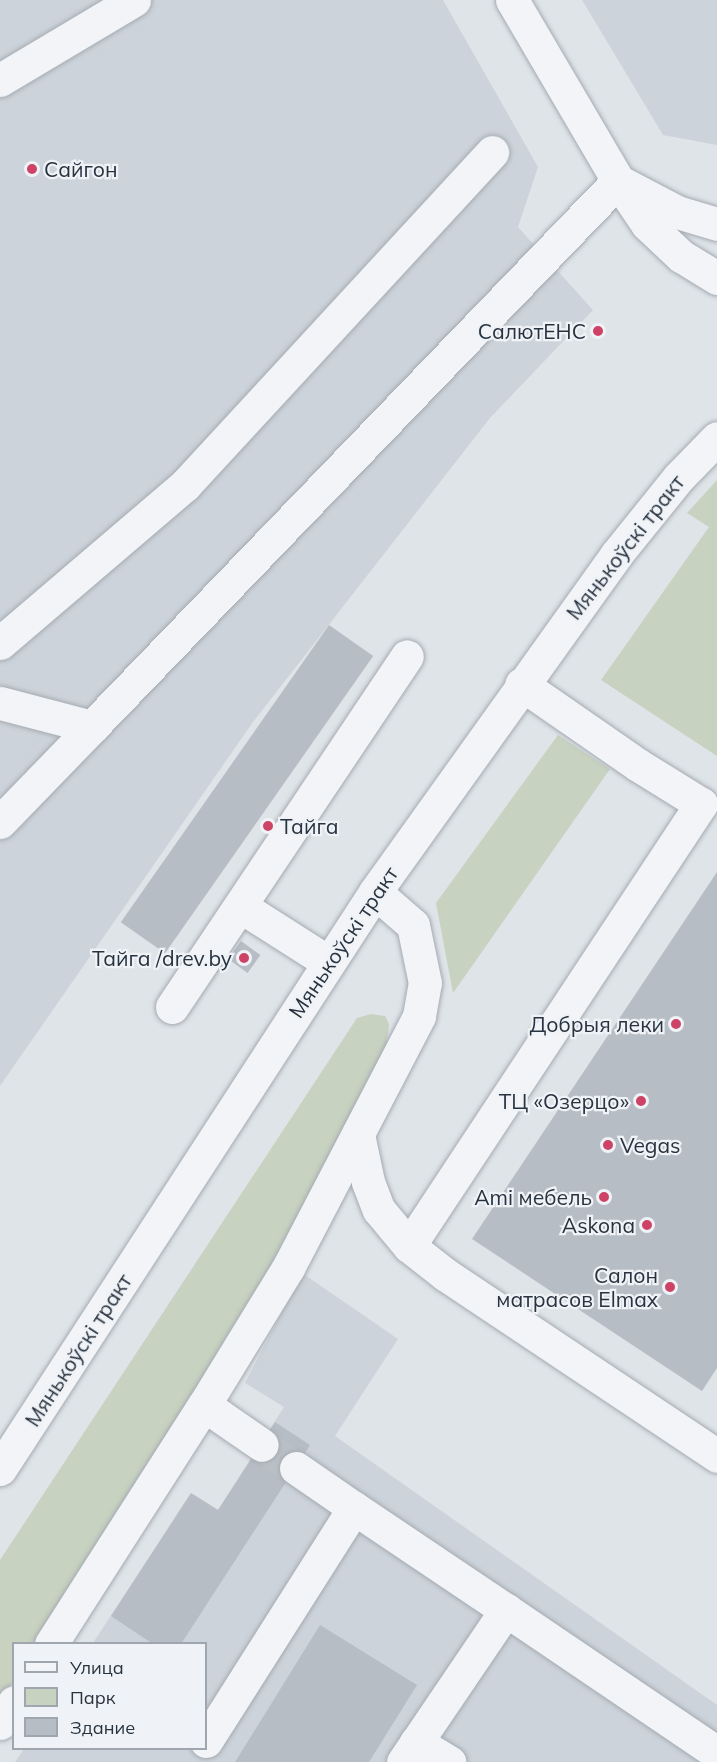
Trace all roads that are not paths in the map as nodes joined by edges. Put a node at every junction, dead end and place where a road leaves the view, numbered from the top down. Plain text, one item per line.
1 (134, 0) edge
2 (512, 0) edge
3 (0, 80) edge
4 (492, 152) dead end
5 (618, 180) junction
6 (717, 224) edge
7 (717, 278) edge
8 (717, 438) edge
9 (0, 643) edge
10 (407, 656) dead end
11 (521, 684) junction
12 (0, 703) edge
13 (92, 727) junction
14 (0, 822) edge
15 (375, 892) junction
16 (240, 906) junction
17 (328, 962) junction
18 (172, 1007) dead end
19 (358, 1134) junction
20 (408, 1246) junction
21 (204, 1405) junction
22 (262, 1445) tunnel mouth
23 (717, 1456) edge
24 (296, 1468) tunnel mouth
25 (0, 1469) edge
26 (354, 1508) junction
27 (506, 1610) junction
28 (52, 1642) edge
29 (12, 1705) edge
30 (0, 1723) edge
31 (207, 1739) edge
32 (409, 1752) edge
33 (717, 1753) edge
34 (449, 1762) edge

1 - 3 street
2 - 5 street
4 - 9 street
5 - 6 street
5 - 7 street
5 - 13 street
8 - 11 street, Мянькоўскі тракт
10 - 16 street
11 - 15 street, Мянькоўскі тракт
11 - 20 street
12 - 13 street
13 - 14 street
15 - 17 street, Мянькоўскі тракт
15 - 19 street
16 - 17 street
16 - 18 street
17 - 25 street, Мянькоўскі тракт
19 - 20 street
19 - 21 street
20 - 23 street
21 - 22 street
21 - 28 street
24 - 26 street
26 - 27 street
26 - 31 street
27 - 32 street
27 - 33 street
29 - 30 street
32 - 34 street

